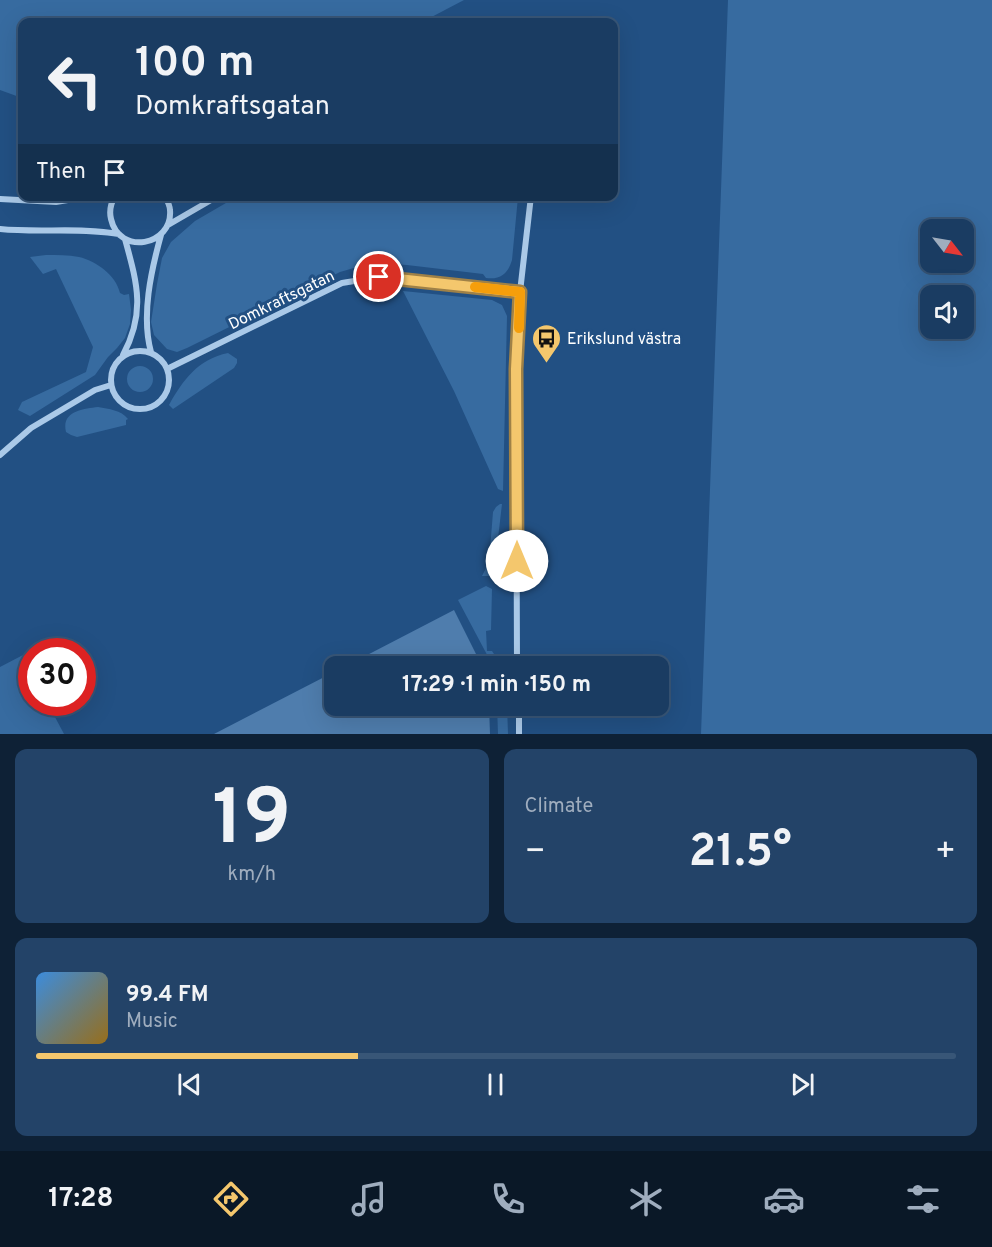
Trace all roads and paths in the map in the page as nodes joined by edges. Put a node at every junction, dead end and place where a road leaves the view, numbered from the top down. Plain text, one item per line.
1 (0, 199) edge
2 (18, 200) edge
3 (37, 201) edge
4 (62, 201) edge
5 (112, 201) edge
6 (167, 201) edge
7 (209, 201) edge
8 (530, 201) edge
9 (168, 225) junction
10 (0, 229) edge
11 (161, 235) junction
12 (122, 237) junction
13 (520, 292) junction
14 (151, 352) junction
15 (123, 355) junction
16 (167, 369) junction
17 (111, 385) junction
18 (0, 455) edge
19 (517, 656) edge
20 (519, 716) edge
21 (519, 734) edge

1 - 2 street
3 - 4 street
5 - 12 street
6 - 9 street
7 - 9 street
8 - 13 street
9 - 11 street
10 - 12 street
11 - 12 street
11 - 14 street
12 - 15 street
13 - 16 street, Domkraftsgatan
13 - 19 street
14 - 15 street
14 - 16 street
15 - 17 street
16 - 17 street
17 - 18 street
20 - 21 street

